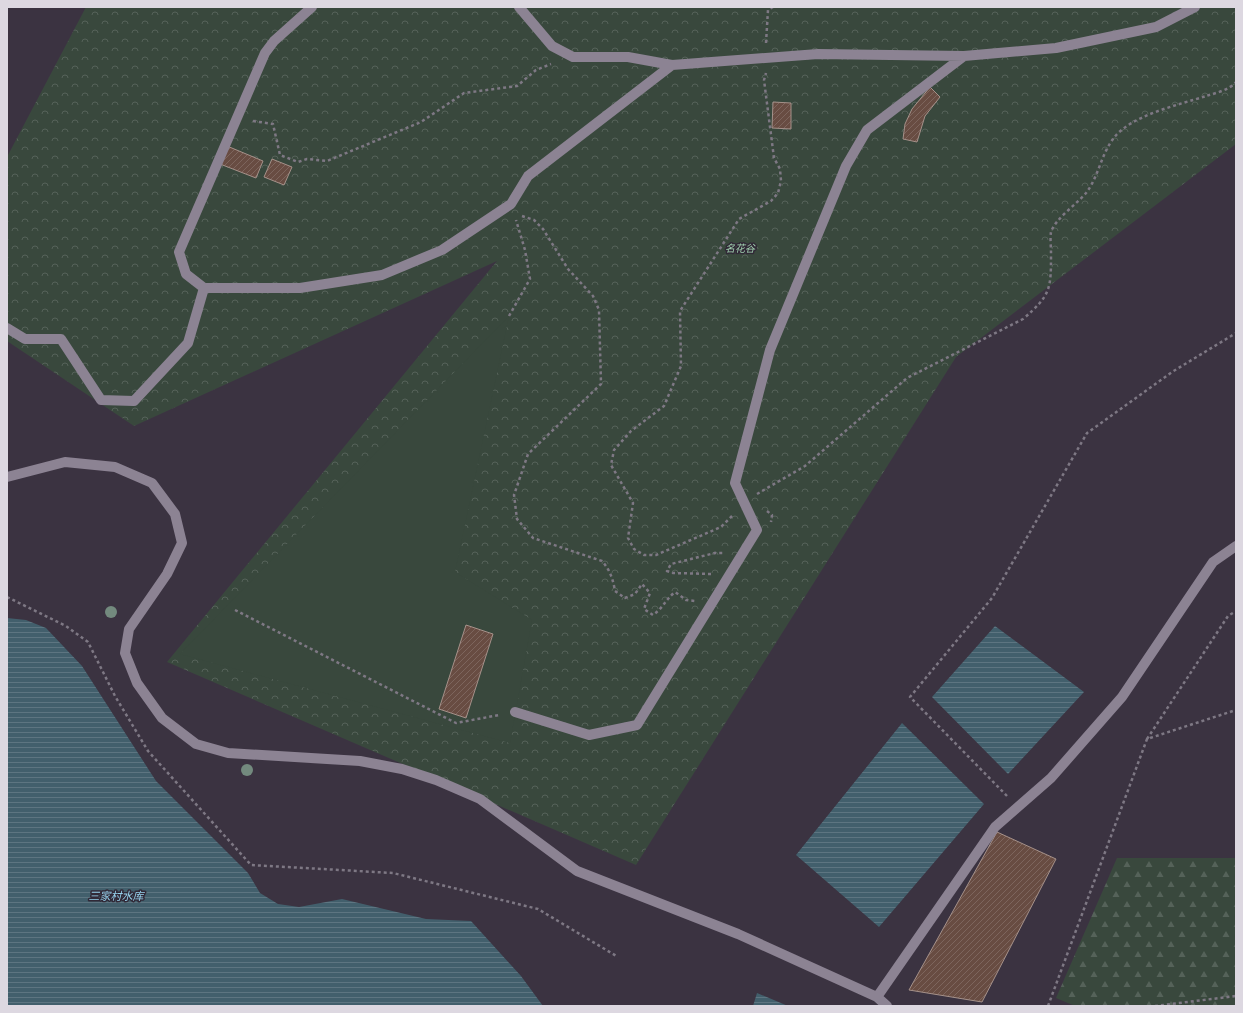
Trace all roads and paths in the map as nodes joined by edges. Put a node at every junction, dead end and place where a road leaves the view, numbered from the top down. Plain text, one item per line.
1 (312, 7) edge
2 (519, 7) edge
3 (774, 7) edge
4 (1194, 7) edge
5 (964, 56) junction
6 (572, 57) junction
7 (770, 58) junction
8 (672, 65) junction
9 (1236, 82) edge
10 (248, 120) dead end
11 (511, 204) junction
12 (204, 288) junction
13 (509, 316) dead end
14 (7, 328) edge
15 (1236, 333) edge
16 (7, 477) edge
17 (753, 496) junction
18 (745, 504) junction
19 (771, 528) dead end
20 (1236, 546) edge
21 (742, 554) junction
22 (730, 574) junction
23 (718, 593) junction
24 (7, 597) edge
25 (235, 610) dead end
26 (1236, 611) edge
27 (1236, 710) edge
28 (515, 712) joint
29 (1146, 739) junction
30 (1018, 807) junction
31 (618, 957) dead end
32 (1236, 996) edge
33 (877, 997) junction
34 (888, 1006) edge
35 (1048, 1006) edge
36 (1155, 1006) edge

1 - 12 street
2 - 6 street
3 - 7 path
4 - 5 street
5 - 7 street
5 - 18 street
6 - 8 street
6 - 10 path
7 - 8 street
7 - 18 path
8 - 11 street
9 - 17 path
11 - 12 street
11 - 13 path
11 - 23 path
12 - 14 street
15 - 30 path
16 - 33 street
17 - 18 path
17 - 19 path
18 - 21 street
20 - 30 street
21 - 22 street
21 - 22 path
22 - 23 street
23 - 28 street
24 - 31 path
25 - 28 path
26 - 29 path
27 - 29 path
29 - 35 path
30 - 33 street
32 - 36 path
33 - 34 street

